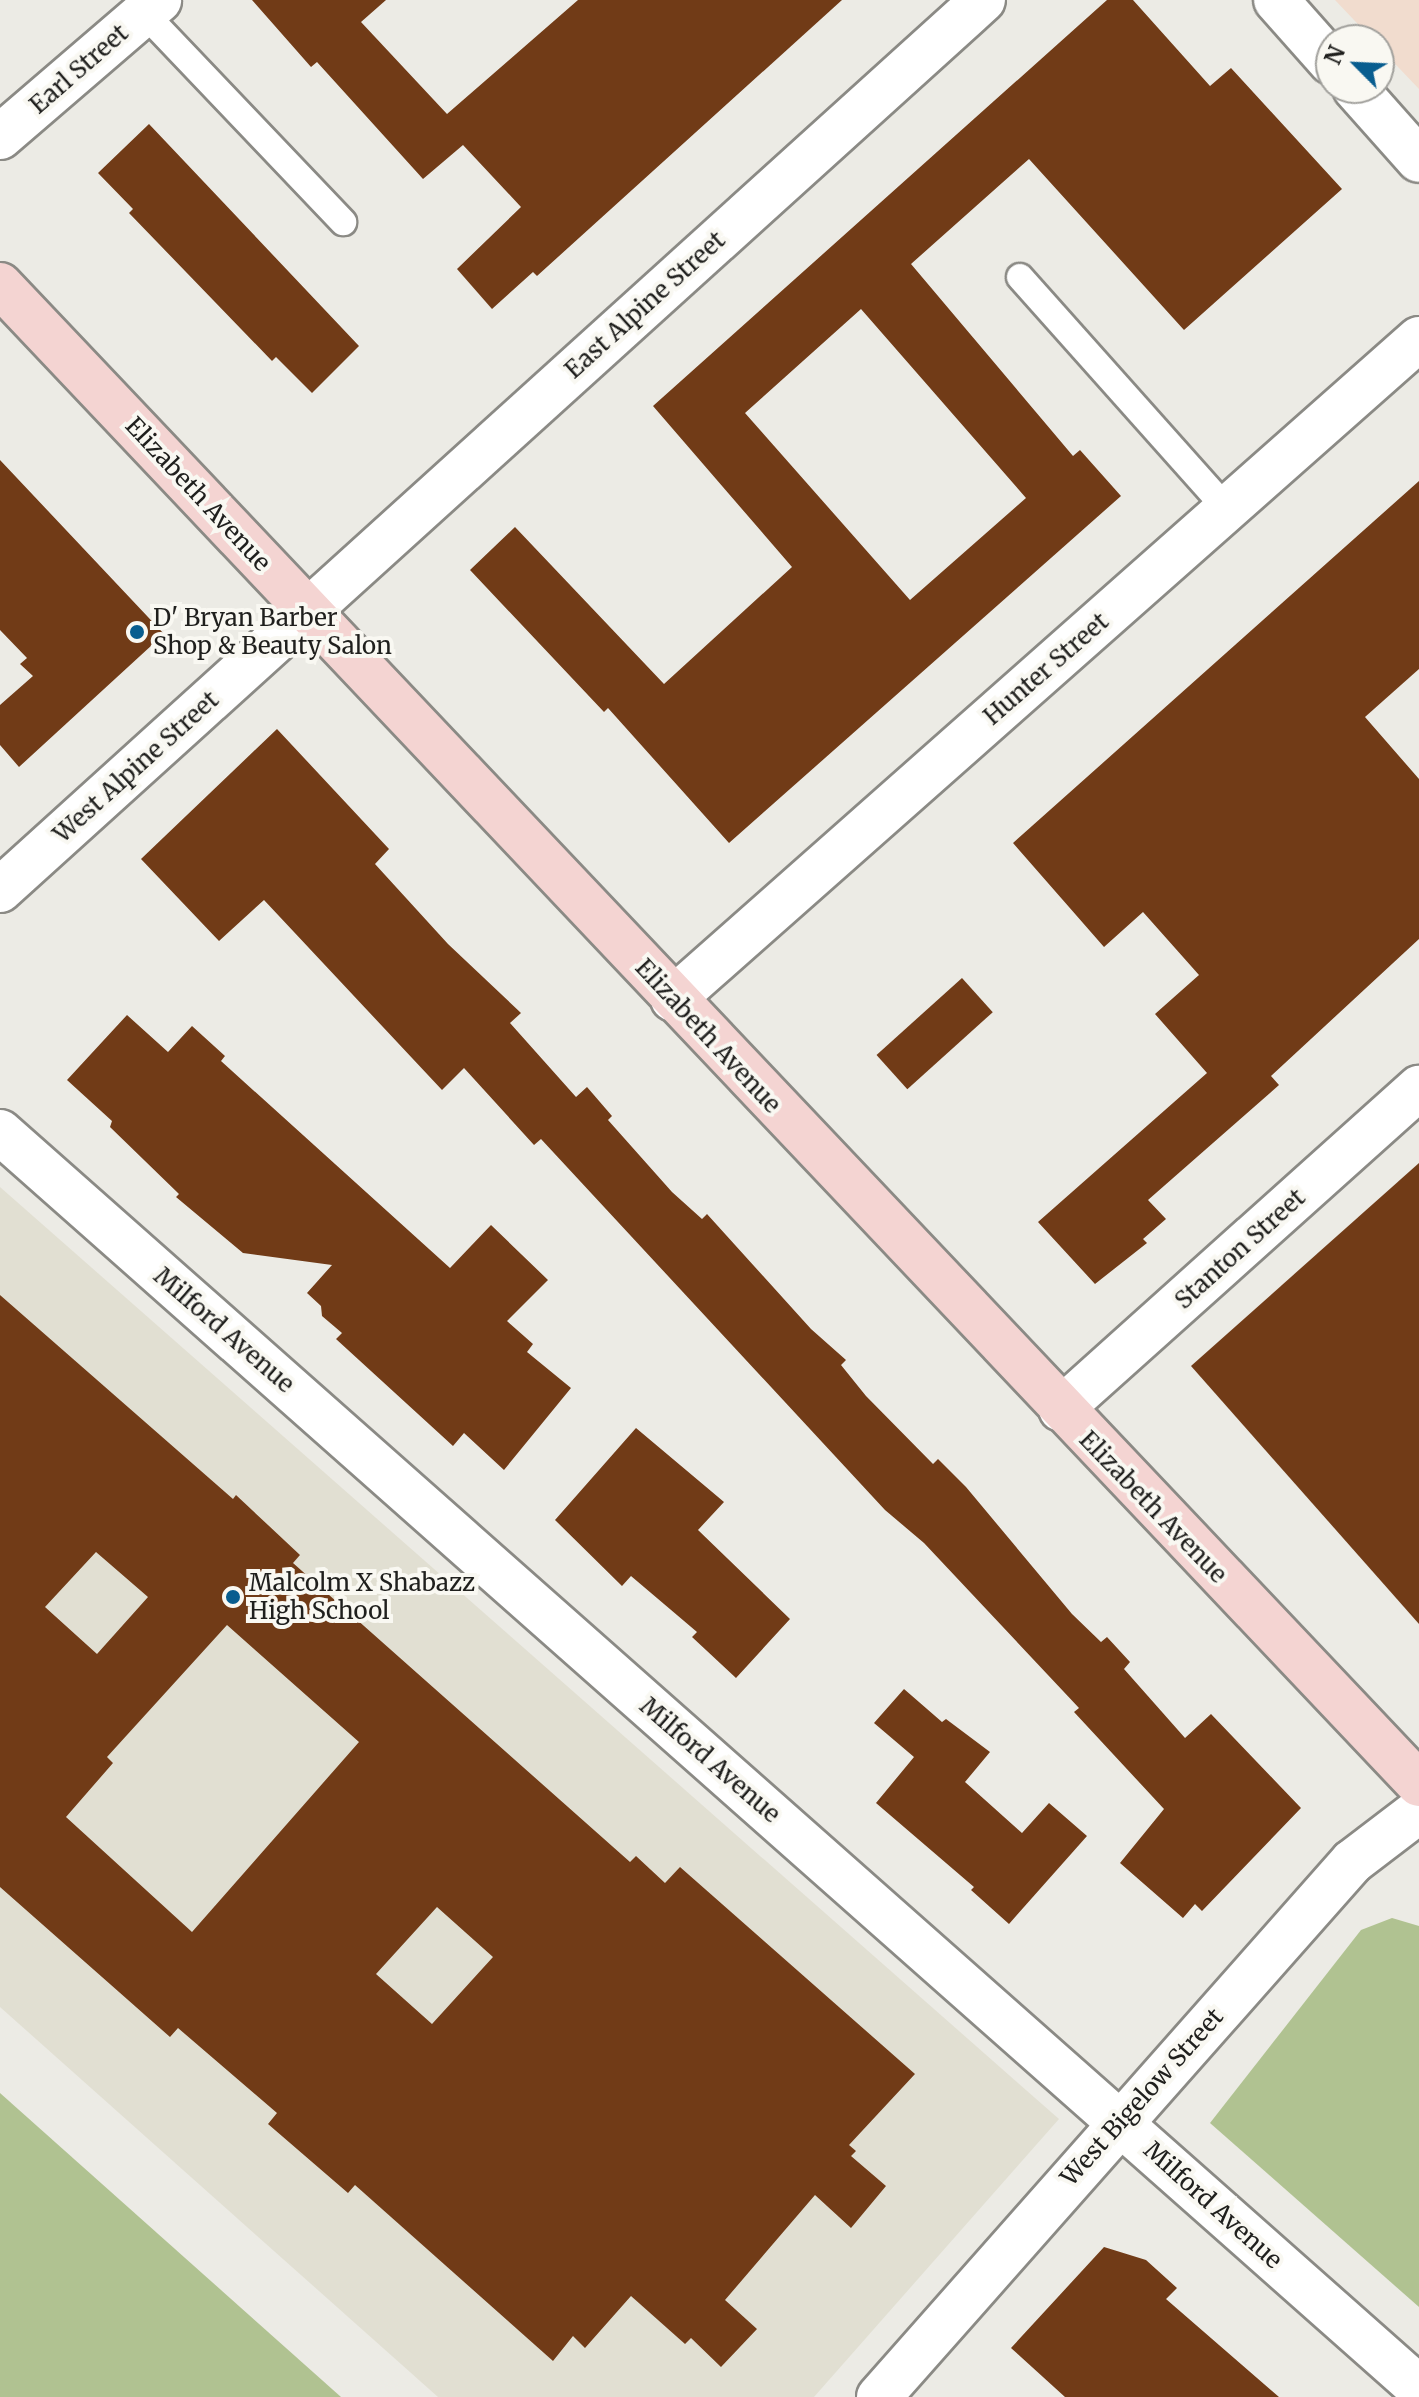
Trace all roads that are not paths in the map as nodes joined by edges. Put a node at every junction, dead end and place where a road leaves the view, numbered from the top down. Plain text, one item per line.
1 (983, 0) edge
2 (1276, 0) edge
3 (151, 7) edge
4 (1315, 44) edge
5 (1369, 104) edge
6 (0, 137) edge
7 (1419, 160) edge
8 (343, 222) dead end
9 (1020, 277) dead end
10 (0, 285) edge
11 (1419, 339) edge
12 (1227, 509) junction
13 (308, 611) junction
14 (0, 890) edge
15 (673, 999) junction
16 (1419, 1088) edge
17 (0, 1132) edge
18 (1061, 1409) junction
19 (1419, 1784) edge
20 (1419, 1811) edge
21 (1119, 2122) junction
22 (1419, 2388) edge
23 (879, 2397) edge

1 - 13 street, East Alpine Street
2 - 4 street
3 - 6 street, Earl Street
3 - 8 lane
5 - 7 street
9 - 12 lane
10 - 13 main road, Elizabeth Avenue
11 - 12 street, Hunter Street
12 - 15 street, Hunter Street
13 - 14 street, West Alpine Street
13 - 15 main road, Elizabeth Avenue
15 - 18 main road, Elizabeth Avenue
16 - 18 street, Stanton Street
17 - 21 street, Milford Avenue
18 - 19 main road, Elizabeth Avenue
20 - 21 street, West Bigelow Street
21 - 22 street, Milford Avenue
21 - 23 street, West Bigelow Street

